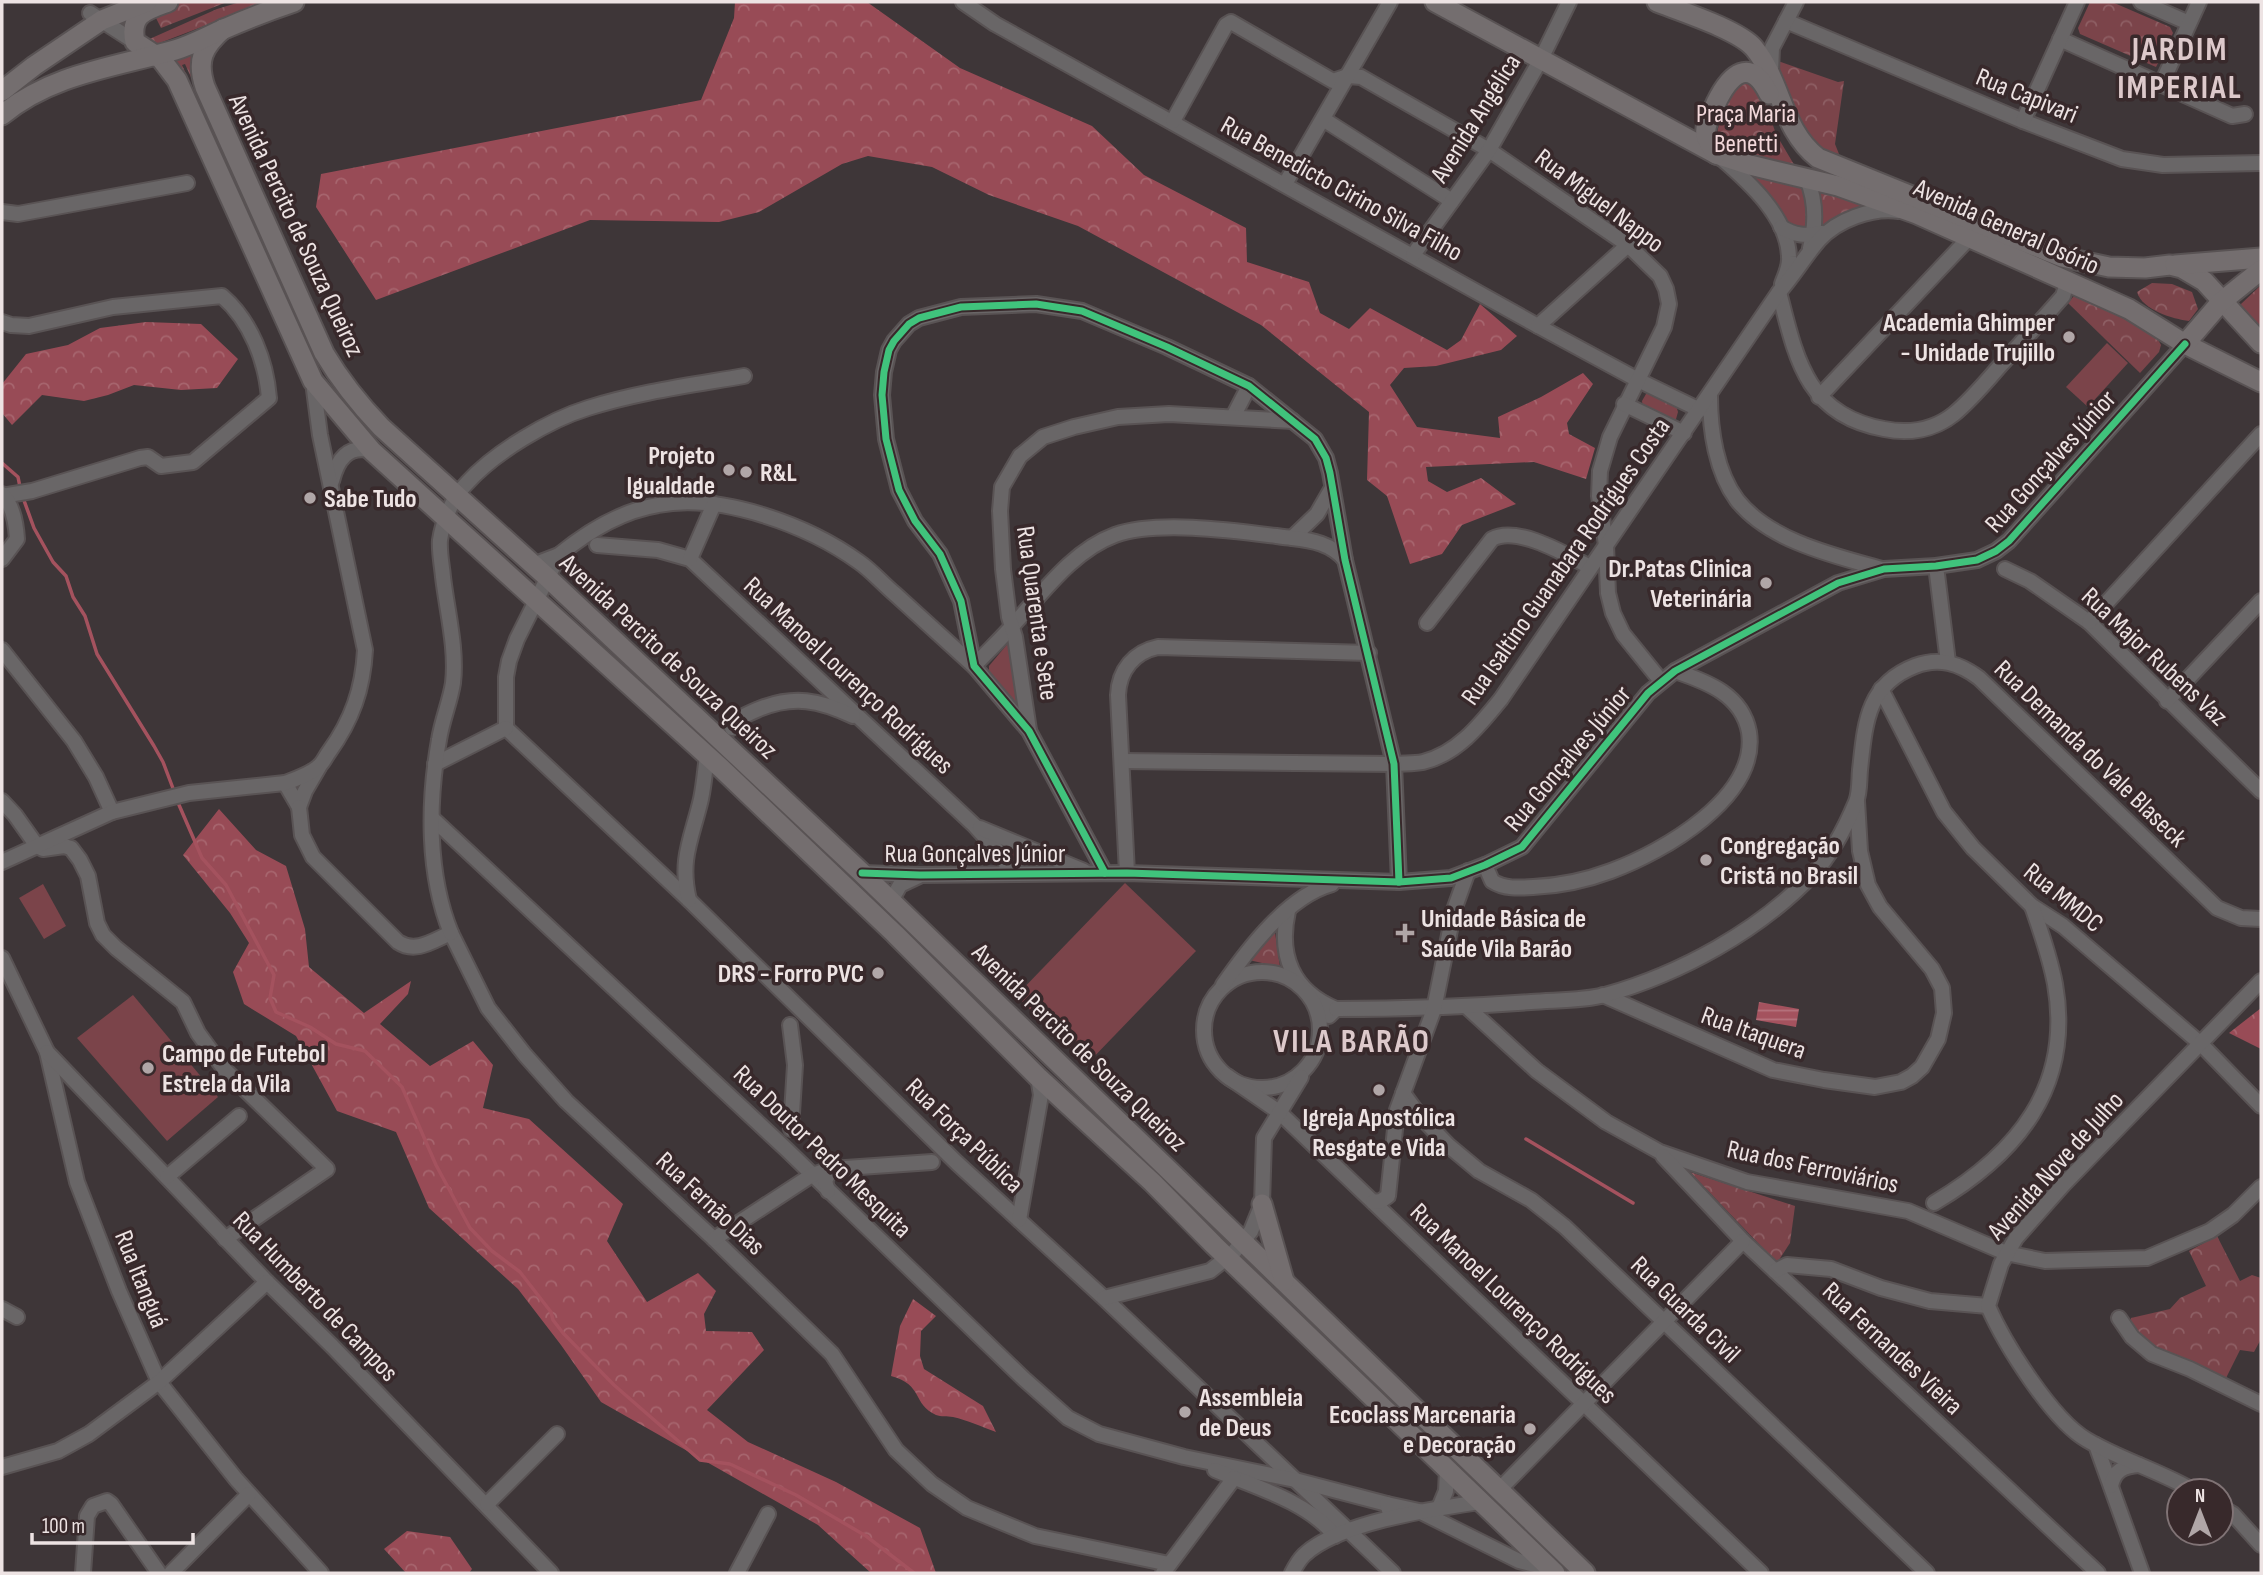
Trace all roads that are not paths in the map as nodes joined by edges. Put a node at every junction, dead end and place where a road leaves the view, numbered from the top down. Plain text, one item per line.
1 (147, 2) edge
2 (167, 2) edge
3 (294, 2) edge
4 (963, 2) edge
5 (1390, 2) edge
6 (1436, 2) edge
7 (1569, 2) edge
8 (1657, 2) edge
9 (1796, 2) edge
10 (2077, 2) edge
11 (2141, 2) edge
12 (2199, 2) edge
13 (94, 12) edge
14 (1786, 21) junction
15 (2189, 23) junction
16 (223, 29) junction
17 (2060, 38) junction
18 (133, 51) junction
19 (156, 55) junction
20 (1541, 59) junction
21 (1348, 76) junction
22 (174, 77) junction
23 (1771, 81) junction
24 (2161, 85) junction
25 (2, 91) edge
26 (1777, 113) junction
27 (2245, 114) dead end
28 (2, 115) edge
29 (1323, 119) junction
30 (1173, 121) junction
31 (2023, 121) junction
32 (1796, 136) junction
33 (1489, 149) junction
34 (1716, 155) junction
35 (2261, 163) edge
36 (1807, 179) junction
37 (187, 183) dead end
38 (1285, 184) junction
39 (1452, 201) junction
40 (2, 212) edge
41 (1917, 214) junction
42 (1781, 227) junction
43 (1835, 227) junction
44 (1814, 234) junction
45 (1969, 237) junction
46 (1628, 245) junction
47 (1413, 255) junction
48 (1808, 256) junction
49 (2261, 258) edge
50 (2170, 265) junction
51 (2145, 268) junction
52 (2261, 270) edge
53 (2065, 279) junction
54 (1779, 292) junction
55 (2221, 302) junction
56 (2135, 312) junction
57 (2, 322) edge
58 (1538, 326) junction
59 (2261, 343) edge
60 (2185, 344) junction
61 (744, 376) dead end
62 (1638, 380) junction
63 (313, 381) junction
64 (2261, 382) edge
65 (1248, 386) junction
66 (1710, 396) junction
67 (1819, 397) junction
68 (1624, 404) junction
69 (1233, 417) junction
70 (1295, 421) junction
71 (1692, 421) junction
72 (2261, 434) edge
73 (1713, 436) junction
74 (372, 452) junction
75 (331, 486) junction
76 (456, 488) junction
77 (1332, 488) junction
78 (6, 495) edge
79 (714, 505) junction
80 (446, 518) junction
81 (1292, 538) junction
82 (592, 540) junction
83 (1606, 545) junction
84 (1996, 551) junction
85 (1832, 555) junction
86 (2, 559) edge
87 (690, 559) junction
88 (1345, 560) junction
89 (1977, 560) junction
90 (1936, 566) junction
91 (1590, 567) junction
92 (1884, 569) junction
93 (2005, 569) junction
94 (541, 571) junction
95 (1838, 583) junction
96 (537, 601) junction
97 (2261, 601) edge
98 (2089, 622) junction
99 (1427, 623) dead end
100 (1012, 626) junction
101 (2, 650) edge
102 (1369, 653) junction
103 (1703, 656) junction
104 (1948, 662) junction
105 (974, 666) junction
106 (1675, 671) junction
107 (1661, 681) junction
108 (1707, 681) junction
109 (1881, 689) junction
110 (831, 691) junction
111 (2168, 701) junction
112 (823, 706) junction
113 (862, 720) junction
114 (506, 728) junction
115 (1029, 731) junction
116 (724, 735) junction
117 (1122, 761) junction
118 (715, 762) junction
119 (435, 764) junction
120 (1394, 764) junction
121 (319, 766) junction
122 (285, 783) junction
123 (2261, 791) edge
124 (1857, 799) junction
125 (2, 800) edge
126 (299, 807) junction
127 (112, 811) junction
128 (803, 817) junction
129 (432, 818) junction
130 (1847, 819) junction
131 (975, 827) junction
132 (1859, 835) junction
133 (453, 837) junction
134 (434, 844) junction
135 (37, 846) junction
136 (2, 862) edge
137 (684, 863) junction
138 (1485, 865) junction
139 (1468, 871) junction
140 (862, 873) junction
141 (1099, 873) junction
142 (1128, 873) junction
143 (1004, 874) junction
144 (920, 875) junction
145 (666, 878) junction
146 (1347, 881) junction
147 (1399, 882) junction
148 (689, 900) junction
149 (891, 901) junction
150 (2032, 906) junction
151 (441, 907) junction
152 (1288, 911) junction
153 (2261, 919) edge
154 (2063, 926) junction
155 (451, 933) junction
156 (895, 934) junction
157 (429, 942) junction
158 (2045, 943) junction
159 (2, 958) edge
160 (2261, 981) edge
161 (8, 989) edge
162 (782, 992) junction
163 (1306, 992) junction
164 (1603, 995) junction
165 (1215, 997) junction
166 (1467, 1007) junction
167 (1336, 1009) junction
168 (1434, 1009) junction
169 (800, 1010) junction
170 (790, 1026) junction
171 (1321, 1028) junction
172 (2201, 1044) junction
173 (47, 1052) junction
174 (1311, 1062) junction
175 (1227, 1076) junction
176 (1038, 1077) junction
177 (86, 1092) junction
178 (1403, 1093) junction
179 (60, 1103) junction
180 (2261, 1106) edge
181 (1279, 1112) junction
182 (239, 1116) dead end
183 (781, 1144) junction
184 (940, 1147) junction
185 (1660, 1152) junction
186 (932, 1161) junction
187 (957, 1163) junction
188 (831, 1169) junction
189 (812, 1175) junction
190 (167, 1177) junction
191 (2261, 1187) edge
192 (828, 1191) junction
193 (1373, 1202) junction
194 (1934, 1203) junction
195 (1262, 1204) junction
196 (1908, 1211) junction
197 (1924, 1218) junction
198 (1019, 1220) junction
199 (225, 1238) junction
200 (715, 1239) junction
201 (1243, 1241) junction
202 (1744, 1241) junction
203 (2006, 1253) junction
204 (1227, 1257) junction
205 (1775, 1271) junction
206 (267, 1282) junction
207 (1286, 1286) junction
208 (1104, 1298) junction
209 (1987, 1306) junction
210 (2, 1309) edge
211 (17, 1317) dead end
212 (2119, 1318) dead end
213 (1666, 1323) junction
214 (159, 1382) junction
215 (1583, 1404) junction
216 (2261, 1404) edge
217 (556, 1434) dead end
218 (2096, 1445) junction
219 (2139, 1465) junction
220 (2, 1467) edge
221 (1447, 1470) junction
222 (1237, 1473) junction
223 (2165, 1477) edge
224 (1295, 1480) junction
225 (2110, 1486) junction
226 (1499, 1490) junction
227 (248, 1494) junction
228 (1480, 1502) junction
229 (487, 1504) junction
230 (1387, 1504) junction
231 (1439, 1508) junction
232 (1419, 1511) junction
233 (768, 1514) dead end
234 (2235, 1516) edge
235 (1389, 1519) junction
236 (1342, 1533) junction
237 (2261, 1545) edge
238 (1366, 1547) junction
239 (1166, 1569) edge
240 (1553, 1571) edge
241 (83, 1573) edge
242 (159, 1573) edge
243 (171, 1573) edge
244 (321, 1573) edge
245 (551, 1573) edge
246 (737, 1573) edge
247 (1292, 1573) edge
248 (1392, 1573) edge
249 (1585, 1573) edge
250 (1761, 1573) edge
251 (1927, 1573) edge
252 (2098, 1573) edge
253 (2142, 1573) edge

1 - 13 main road
2 - 18 main road
3 - 16 main road
4 - 30 street, Rua Benedicto Cirino Silva Filho
5 - 21 street
6 - 20 main road, Avenida General Osório
7 - 20 street, Avenida Angélica
8 - 23 main road
9 - 14 street
10 - 17 street
11 - 15 street
12 - 15 street
13 - 18 street
13 - 25 main road
14 - 23 street
14 - 31 street, Rua Capivari
15 - 24 street
16 - 19 main road
16 - 76 main road, Avenida Percito de Souza Queiroz
17 - 24 street
17 - 31 street
18 - 19 main road
18 - 22 main road
18 - 28 main road
19 - 22 main road, Avenida Percito de Souza Queiroz
20 - 33 street, Avenida Angélica
20 - 34 main road, Avenida General Osório
21 - 29 street
21 - 30 street, Rua Miguel Nappo
21 - 33 street, Rua Miguel Nappo
22 - 63 main road, Avenida Percito de Souza Queiroz
23 - 26 main road
23 - 32 main road, Avenida General Osório
24 - 27 street
26 - 32 main road
26 - 34 main road
26 - 36 main road
29 - 38 street
29 - 39 street
30 - 38 street, Rua Benedicto Cirino Silva Filho
31 - 35 street, Rua Capivari
32 - 51 main road, Avenida General Osório
33 - 39 street, Avenida Angélica
33 - 46 street, Rua Miguel Nappo
34 - 36 main road, Avenida General Osório
34 - 42 street, Rua Isaltino Guanabara Rodrigues Costa
36 - 41 main road, Avenida General Osório
36 - 44 street, Rua Isaltino Guanabara Rodrigues Costa
37 - 40 street
38 - 47 street, Rua Benedicto Cirino Silva Filho
39 - 47 street, Avenida Angélica
41 - 43 street, Rua Isaltino Guanabara Rodrigues Costa
41 - 45 main road, Avenida General Osório
42 - 44 street
42 - 54 street, Rua Isaltino Guanabara Rodrigues Costa
43 - 44 street
43 - 48 street, Rua Isaltino Guanabara Rodrigues Costa
44 - 48 street, Rua Isaltino Guanabara Rodrigues Costa
45 - 53 main road, Avenida General Osório
45 - 67 street
46 - 58 street
46 - 62 street, Rua Miguel Nappo
47 - 58 street, Rua Benedicto Cirino Silva Filho
48 - 54 street, Rua Isaltino Guanabara Rodrigues Costa
49 - 50 main road, Avenida General Osório
50 - 51 main road, Avenida General Osório
50 - 55 main road
51 - 56 main road
52 - 55 main road, Rua Gonçalves Júnior
53 - 56 main road, Avenida General Osório
53 - 67 street
54 - 66 street, Rua Isaltino Guanabara Rodrigues Costa
54 - 67 street
55 - 59 main road
55 - 60 main road, Rua Gonçalves Júnior
56 - 60 main road, Avenida General Osório
57 - 78 street
58 - 62 street, Rua Benedicto Cirino Silva Filho
60 - 64 main road, Avenida General Osório
60 - 84 street, Rua Gonçalves Júnior
61 - 76 street
62 - 68 street, Rua Miguel Nappo
62 - 71 street, Rua Benedicto Cirino Silva Filho
63 - 74 main road, Avenida Percito de Souza Queiroz
63 - 75 street
65 - 69 street
65 - 70 street
65 - 105 street
66 - 71 street, Rua Isaltino Guanabara Rodrigues Costa
66 - 73 street
68 - 71 street
68 - 83 street, Rua Miguel Nappo
69 - 70 street, Rua Quarenta e Sete
69 - 100 street, Rua Quarenta e Sete
70 - 77 street
71 - 73 street
71 - 83 street, Rua Isaltino Guanabara Rodrigues Costa
72 - 98 street
73 - 85 street
74 - 75 street
74 - 80 main road, Avenida Percito de Souza Queiroz
75 - 121 street
76 - 80 street, Rua Fernão Dias
76 - 94 main road, Avenida Percito de Souza Queiroz
77 - 81 street
77 - 88 street
78 - 86 street
79 - 82 street
79 - 87 street
79 - 105 street
80 - 96 main road, Avenida Percito de Souza Queiroz
80 - 119 street, Rua Fernão Dias
81 - 88 street
81 - 100 street
82 - 87 street, Rua Manoel Lourenço Rodrigues
82 - 94 street
83 - 91 street, Rua Isaltino Guanabara Rodrigues Costa
83 - 107 street, Rua Miguel Nappo
84 - 89 street, Rua Gonçalves Júnior
84 - 93 street
85 - 92 street
85 - 95 street
87 - 110 street, Rua Manoel Lourenço Rodrigues
88 - 102 street
89 - 90 street, Rua Gonçalves Júnior
89 - 93 street, Rua Major Rubens Vaz
90 - 92 street, Rua Gonçalves Júnior
90 - 104 street
91 - 99 street
91 - 120 street, Rua Isaltino Guanabara Rodrigues Costa
92 - 95 street, Rua Gonçalves Júnior
93 - 98 street, Rua Major Rubens Vaz
94 - 96 street
94 - 116 main road, Avenida Percito de Souza Queiroz
95 - 103 street, Rua Gonçalves Júnior
96 - 114 street
96 - 118 main road, Avenida Percito de Souza Queiroz
97 - 111 street
98 - 111 street, Rua Major Rubens Vaz
100 - 105 street
100 - 115 street, Rua Quarenta e Sete
101 - 127 street
102 - 117 street
102 - 120 street
103 - 106 street, Rua Gonçalves Júnior
103 - 108 street
104 - 109 street
104 - 153 street, Rua Demanda do Vale Blaseck
105 - 115 street
106 - 107 street, Rua Gonçalves Júnior
106 - 108 street
107 - 138 street, Rua Gonçalves Júnior
108 - 138 street
109 - 124 street
109 - 150 street, Rua MMDC
110 - 112 street
110 - 113 street, Rua Manoel Lourenço Rodrigues
111 - 123 street, Rua Major Rubens Vaz
112 - 113 street
112 - 116 street
113 - 131 street, Rua Manoel Lourenço Rodrigues
114 - 119 street
114 - 145 street, Rua Força Pública
115 - 141 street
116 - 128 main road, Avenida Percito de Souza Queiroz
117 - 120 street, Rua Isaltino Guanabara Rodrigues Costa
117 - 142 street
118 - 128 main road
118 - 137 street
118 - 156 main road, Avenida Percito de Souza Queiroz
119 - 129 street, Rua Fernão Dias
120 - 147 street
121 - 122 street
121 - 126 street
122 - 126 street
122 - 127 street
124 - 130 street
124 - 132 street, Rua Itaquera
125 - 135 street
126 - 157 street
127 - 135 street
128 - 140 main road, Avenida Percito de Souza Queiroz
129 - 133 street, Rua Doutor Pedro Mesquita
129 - 134 street, Rua Fernão Dias
130 - 132 street, Rua Itaquera
130 - 164 street
131 - 141 street, Rua Manoel Lourenço Rodrigues
131 - 143 street, Rua Manoel Lourenço Rodrigues
132 - 164 street, Rua Itaquera
133 - 134 street
133 - 183 street, Rua Doutor Pedro Mesquita
134 - 151 street, Rua Fernão Dias
135 - 136 street
135 - 199 street
137 - 145 street
137 - 148 street
138 - 139 street, Rua Gonçalves Júnior
139 - 147 street, Rua Gonçalves Júnior
139 - 168 street
140 - 144 street, Rua Gonçalves Júnior
140 - 149 main road, Avenida Percito de Souza Queiroz
141 - 142 street, Rua Gonçalves Júnior
141 - 143 street, Rua Gonçalves Júnior
142 - 146 street, Rua Gonçalves Júnior
143 - 144 street, Rua Gonçalves Júnior
144 - 149 street, Rua Gonçalves Júnior
145 - 148 street, Rua Força Pública
146 - 147 street, Rua Gonçalves Júnior
146 - 152 street
148 - 162 street, Rua Força Pública
149 - 156 main road
149 - 201 main road, Avenida Percito de Souza Queiroz
150 - 154 street, Rua MMDC
150 - 158 street
151 - 155 street, Rua Fernão Dias
151 - 157 street
152 - 163 street
152 - 165 street
154 - 158 street
154 - 172 street, Rua MMDC
155 - 157 street
155 - 200 street, Rua Fernão Dias
156 - 176 main road, Avenida Percito de Souza Queiroz
158 - 194 street
159 - 161 street, Rua Itanguá
160 - 172 street, Avenida Nove de Julho
161 - 173 street, Rua Itanguá
162 - 169 street, Rua Força Pública
162 - 170 street
163 - 165 street
163 - 167 street
163 - 171 street
164 - 166 street
165 - 175 street
166 - 168 street
166 - 185 street, Rua dos Ferroviários
167 - 168 street
167 - 171 street
168 - 178 street
169 - 170 street
169 - 184 street, Rua Força Pública
170 - 183 street
171 - 174 street
172 - 180 street, Rua MMDC
172 - 203 street, Avenida Nove de Julho
173 - 177 street, Rua Humberto de Campos
173 - 179 street, Rua Itanguá
174 - 175 street
174 - 181 street
175 - 181 street, Rua Manoel Lourenço Rodrigues
176 - 198 street
176 - 204 main road, Avenida Percito de Souza Queiroz
177 - 179 street
177 - 190 street, Rua Humberto de Campos
178 - 193 street
178 - 213 street, Rua Guarda Civil
179 - 214 street, Rua Itanguá
181 - 193 street, Rua Manoel Lourenço Rodrigues
181 - 195 street
182 - 190 street
183 - 189 street, Rua Doutor Pedro Mesquita
184 - 186 street
184 - 187 street, Rua Força Pública
185 - 196 street, Rua dos Ferroviários
185 - 202 street, Rua Fernandes Vieira
186 - 187 street
186 - 188 street
187 - 198 street, Rua Força Pública
188 - 189 street
188 - 192 street
189 - 192 street, Rua Doutor Pedro Mesquita
189 - 200 street
190 - 199 street, Rua Humberto de Campos
191 - 203 street
192 - 222 street, Rua Doutor Pedro Mesquita
193 - 215 street, Rua Manoel Lourenço Rodrigues
194 - 196 street
194 - 197 street
195 - 201 street
195 - 207 main road
196 - 197 street
197 - 203 street
198 - 208 street, Rua Força Pública
199 - 206 street, Rua Humberto de Campos
200 - 239 street, Rua Fernão Dias
201 - 204 street
201 - 207 main road, Avenida Percito de Souza Queiroz
202 - 205 street, Rua Fernandes Vieira
202 - 213 street
203 - 209 street, Avenida Nove de Julho
204 - 208 street
204 - 221 main road, Avenida Percito de Souza Queiroz
205 - 209 street
205 - 252 street, Rua Fernandes Vieira
206 - 214 street
206 - 229 street, Rua Humberto de Campos
207 - 226 main road, Avenida Percito de Souza Queiroz
208 - 224 street, Rua Força Pública
209 - 218 street
210 - 211 street
212 - 216 street
213 - 215 street
213 - 251 street, Rua Guarda Civil
214 - 220 street
214 - 227 street, Rua Itanguá
215 - 226 street
215 - 250 street, Rua Manoel Lourenço Rodrigues
217 - 229 street
218 - 219 street
218 - 225 street
219 - 223 street
219 - 225 street
221 - 228 main road, Avenida Percito de Souza Queiroz
221 - 231 street
222 - 224 street
222 - 236 street
222 - 239 street
224 - 230 street
224 - 236 street, Rua Força Pública
225 - 253 street
226 - 249 main road, Avenida Percito de Souza Queiroz
227 - 243 street
227 - 244 street, Rua Itanguá
228 - 231 street
228 - 240 main road, Avenida Percito de Souza Queiroz
229 - 245 street, Rua Humberto de Campos
230 - 232 street
230 - 235 street
231 - 232 street
232 - 235 street
232 - 240 street
233 - 246 street
234 - 237 street
235 - 236 street
235 - 238 street
236 - 238 street, Rua Força Pública
236 - 247 street
238 - 248 street, Rua Força Pública
241 - 242 street

